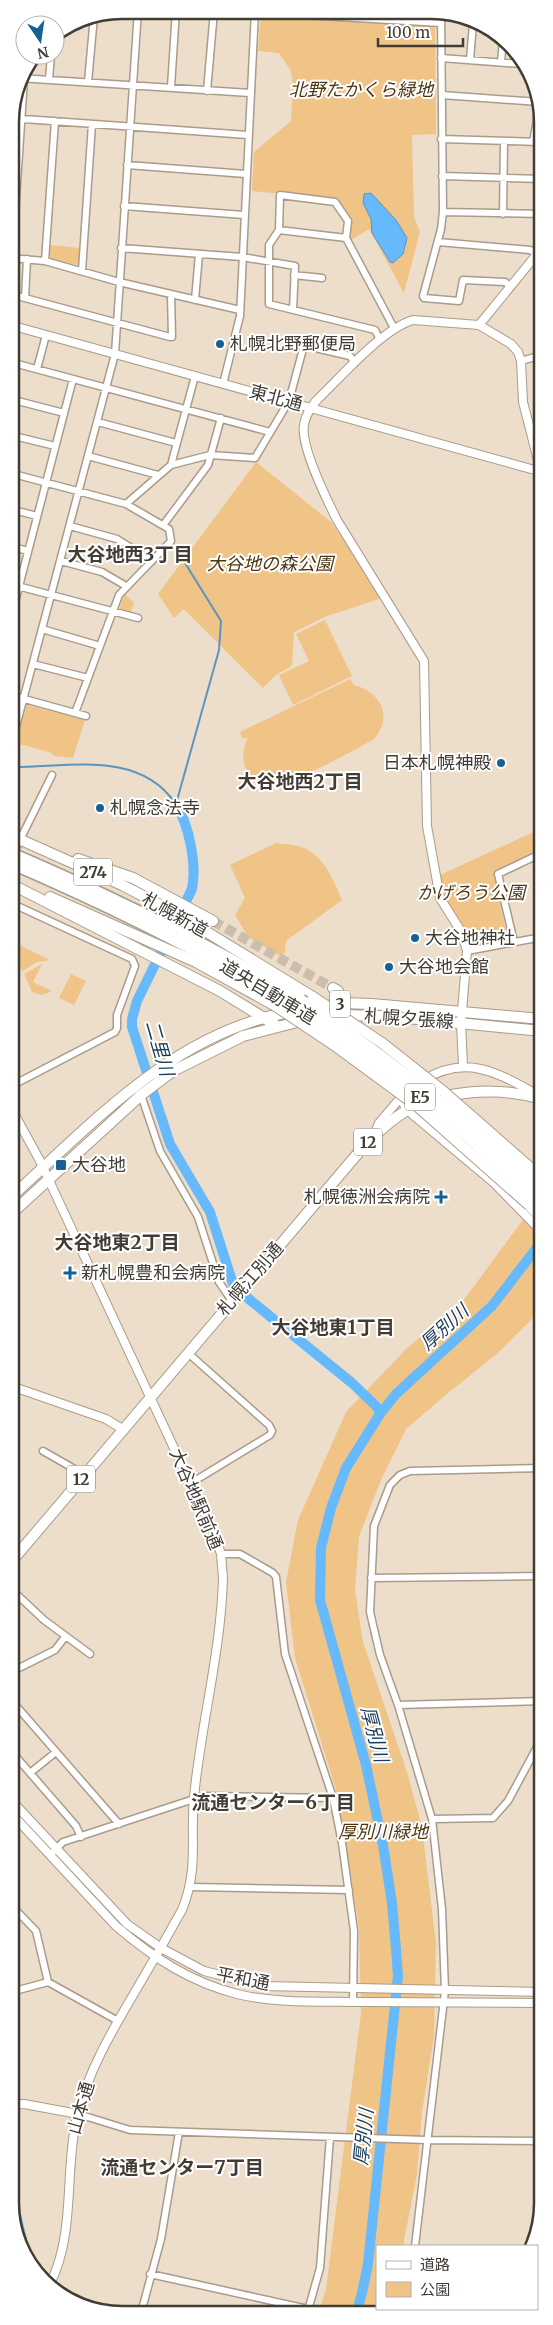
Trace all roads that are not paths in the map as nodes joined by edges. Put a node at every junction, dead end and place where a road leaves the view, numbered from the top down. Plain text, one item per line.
1 (137, 19) edge
2 (175, 19) edge
3 (213, 19) edge
4 (255, 19) edge
5 (396, 19) edge
6 (441, 20) edge
7 (93, 23) edge
8 (441, 23) junction
9 (473, 27) edge
10 (502, 47) edge
11 (441, 58) junction
12 (470, 60) junction
13 (501, 62) junction
14 (516, 64) edge
15 (50, 65) edge
16 (28, 78) edge
17 (49, 79) junction
18 (88, 82) junction
19 (132, 85) junction
20 (171, 87) junction
21 (207, 91) junction
22 (250, 93) junction
23 (442, 94) junction
24 (22, 95) edge
25 (532, 101) edge
26 (19, 119) edge
27 (22, 119) junction
28 (55, 122) junction
29 (92, 124) junction
30 (130, 127) junction
31 (248, 135) junction
32 (534, 136) edge
33 (441, 139) junction
34 (504, 141) junction
35 (533, 142) joint
36 (19, 157) edge
37 (127, 165) junction
38 (246, 174) junction
39 (442, 176) junction
40 (504, 178) junction
41 (534, 179) edge
42 (124, 206) junction
43 (443, 212) junction
44 (503, 214) junction
45 (534, 214) edge
46 (244, 216) junction
47 (279, 230) junction
48 (346, 238) junction
49 (438, 242) junction
50 (121, 248) junction
51 (534, 250) edge
52 (199, 254) junction
53 (242, 257) junction
54 (19, 258) edge
55 (27, 259) junction
56 (534, 259) edge
57 (45, 261) junction
58 (269, 262) junction
59 (82, 271) junction
60 (294, 275) junction
61 (322, 278) dead end
62 (119, 282) junction
63 (512, 287) junction
64 (171, 294) junction
65 (19, 296) edge
66 (25, 298) junction
67 (196, 300) junction
68 (240, 310) junction
69 (293, 310) junction
70 (117, 323) junction
71 (479, 325) junction
72 (19, 328) edge
73 (394, 328) junction
74 (46, 335) junction
75 (380, 340) junction
76 (294, 343) dead end
77 (304, 345) junction
78 (115, 354) junction
79 (534, 357) edge
80 (521, 361) junction
81 (355, 363) junction
82 (19, 364) edge
83 (37, 369) junction
84 (195, 376) junction
85 (73, 379) junction
86 (223, 384) junction
87 (107, 388) junction
88 (289, 401) junction
89 (19, 402) edge
90 (311, 407) junction
91 (185, 409) junction
92 (64, 414) junction
93 (221, 418) junction
94 (98, 422) junction
95 (270, 432) junction
96 (19, 437) edge
97 (176, 443) junction
98 (534, 445) edge
99 (55, 446) junction
100 (210, 455) junction
101 (88, 456) junction
102 (171, 465) junction
103 (534, 470) edge
104 (19, 475) edge
105 (158, 475) junction
106 (46, 482) junction
107 (79, 492) junction
108 (126, 504) junction
109 (19, 511) edge
110 (37, 516) junction
111 (164, 524) junction
112 (70, 526) junction
113 (19, 548) edge
114 (28, 551) junction
115 (61, 561) junction
116 (152, 561) junction
117 (19, 586) joint
118 (126, 586) junction
119 (51, 595) junction
120 (113, 612) junction
121 (138, 618) dead end
122 (42, 629) junction
123 (100, 646) junction
124 (33, 664) junction
125 (88, 678) junction
126 (19, 697) edge
127 (23, 698) junction
128 (75, 713) junction
129 (19, 714) edge
130 (86, 716) dead end
131 (52, 775) dead end
132 (19, 835) edge
133 (19, 845) edge
134 (19, 846) edge
135 (19, 847) edge
136 (534, 857) edge
137 (19, 867) edge
138 (19, 884) edge
139 (19, 889) edge
140 (19, 907) edge
141 (135, 914) junction
142 (213, 921) tunnel mouth
143 (534, 938) edge
144 (514, 942) junction
145 (202, 948) junction
146 (467, 951) junction
147 (333, 988) tunnel mouth
148 (342, 1004) junction
149 (463, 1012) junction
150 (346, 1014) junction
151 (262, 1017) junction
152 (534, 1018) edge
153 (461, 1023) junction
154 (277, 1026) junction
155 (534, 1030) edge
156 (464, 1066) junction
157 (19, 1082) edge
158 (143, 1094) junction
159 (534, 1094) edge
160 (402, 1096) junction
161 (534, 1097) edge
162 (407, 1110) junction
163 (19, 1121) edge
164 (373, 1136) junction
165 (43, 1168) junction
166 (534, 1171) edge
167 (48, 1180) junction
168 (534, 1183) edge
169 (19, 1190) edge
170 (534, 1197) edge
171 (19, 1207) edge
172 (534, 1211) edge
173 (534, 1224) edge
174 (234, 1298) junction
175 (188, 1353) junction
176 (19, 1389) edge
177 (151, 1396) junction
178 (124, 1430) junction
179 (43, 1451) dead end
180 (534, 1468) edge
181 (85, 1475) junction
182 (191, 1483) junction
183 (19, 1553) edge
184 (220, 1554) junction
185 (534, 1576) edge
186 (370, 1578) junction
187 (19, 1597) edge
188 (64, 1637) junction
189 (90, 1654) dead end
190 (19, 1668) edge
191 (534, 1701) edge
192 (398, 1705) junction
193 (19, 1711) edge
194 (56, 1752) junction
195 (534, 1753) edge
196 (19, 1760) edge
197 (30, 1773) junction
198 (333, 1798) junction
199 (194, 1799) junction
200 (19, 1808) edge
201 (432, 1819) junction
202 (19, 1822) edge
203 (119, 1824) junction
204 (82, 1837) junction
205 (58, 1848) junction
206 (50, 1855) junction
207 (191, 1887) junction
208 (349, 1890) junction
209 (19, 1913) edge
210 (161, 1948) junction
211 (155, 1957) junction
212 (48, 1982) junction
213 (354, 1989) junction
214 (19, 1990) edge
215 (445, 1991) junction
216 (534, 1992) edge
217 (353, 2002) junction
218 (444, 2002) junction
219 (534, 2003) edge
220 (118, 2021) junction
221 (19, 2104) edge
222 (78, 2114) junction
223 (179, 2132) junction
224 (330, 2137) junction
225 (426, 2140) junction
226 (534, 2141) edge
227 (415, 2245) edge
228 (150, 2274) junction
229 (52, 2279) edge
230 (143, 2306) edge
231 (286, 2306) edge
232 (309, 2306) edge

1 - 19 street
2 - 20 street
3 - 21 street
4 - 22 street
5 - 8 street
6 - 8 street
7 - 18 street
8 - 11 street
9 - 12 street
10 - 13 street
11 - 12 street
11 - 23 street
12 - 13 street
13 - 14 street
15 - 17 street
16 - 17 street
17 - 18 street
18 - 19 street
19 - 20 street
19 - 30 street
20 - 21 street
21 - 22 street
22 - 31 street
23 - 25 street
23 - 33 street
24 - 27 street
26 - 27 street
27 - 28 street
27 - 36 street
28 - 29 street
28 - 57 street
29 - 30 street
29 - 59 street
30 - 31 street
30 - 37 street
31 - 38 street
32 - 35 street
33 - 34 street
33 - 39 street
34 - 35 street
34 - 40 street
37 - 38 street
37 - 42 street
38 - 46 street
39 - 40 street
39 - 43 street
40 - 41 street
40 - 44 street
42 - 46 street
42 - 50 street
43 - 44 street
43 - 49 street
44 - 45 street
46 - 53 street
47 - 48 street
47 - 48 street
47 - 58 street
48 - 73 street
49 - 51 street
49 - 63 street
50 - 52 street
50 - 62 street
52 - 53 street
52 - 67 street
53 - 58 street
53 - 68 street
54 - 55 street
55 - 57 street
55 - 66 street
56 - 63 street
57 - 59 street
58 - 60 street
58 - 69 street
59 - 62 street
60 - 61 street
60 - 69 street
62 - 64 street
62 - 70 street
63 - 71 street
64 - 67 street
64 - 70 street
65 - 66 street
66 - 70 street
67 - 68 street
68 - 86 street
69 - 75 street
70 - 78 street
71 - 73 street
71 - 80 street
72 - 74 street, 東北通
73 - 75 street
74 - 78 street, 東北通
74 - 83 street
75 - 81 street
76 - 77 street
77 - 81 street
77 - 88 street
78 - 84 street, 東北通
78 - 87 street
79 - 80 street
80 - 98 street
81 - 90 street
82 - 83 street
83 - 85 street
84 - 86 street, 東北通
84 - 91 street
85 - 87 street
85 - 92 street
86 - 88 street, 東北通
87 - 91 street
87 - 94 street
88 - 90 street, 東北通
88 - 95 street
89 - 92 street
90 - 103 street, 東北通
90 - 146 street
91 - 93 street
91 - 97 street
92 - 99 street
93 - 95 street
93 - 100 street
94 - 97 street
94 - 101 street
95 - 100 street
96 - 99 street
97 - 102 street
99 - 106 street
100 - 102 street
100 - 111 street
101 - 105 street
101 - 107 street
102 - 105 street
104 - 106 street
105 - 108 street
106 - 107 street
106 - 110 street
107 - 108 street
107 - 112 street
108 - 111 street
109 - 110 street
110 - 114 street
111 - 116 street
112 - 115 street
112 - 116 street
113 - 114 street
114 - 117 street
115 - 118 street
115 - 119 street
116 - 118 street
117 - 119 street
118 - 120 street
119 - 120 street
119 - 122 street
120 - 121 street
120 - 123 street
122 - 123 street
122 - 124 street
123 - 125 street
124 - 125 street
124 - 127 street
125 - 128 street
126 - 127 street
127 - 128 street
127 - 129 street
128 - 130 street
131 - 132 street
133 - 142 main road, 274
134 - 166 main road, 札幌新道 / 274, bridge
135 - 141 highway, 道央自動車道 / E5
136 - 144 street
137 - 141 highway, 道央自動車道 / E5
138 - 172 main road, 札幌新道 / 274, bridge
139 - 151 main road
140 - 157 street
141 - 145 highway, 道央自動車道 / E5
143 - 144 street
144 - 146 street
145 - 168 highway, 道央自動車道 / E5, bridge
145 - 170 highway, 道央自動車道 / E5, bridge
146 - 149 street
147 - 148 main road
148 - 149 main road, 札幌夕張線 / 3
148 - 150 main road
148 - 151 main road, 札幌夕張線 / 3
149 - 152 main road, 札幌夕張線 / 3
149 - 153 street
150 - 153 main road, 札幌夕張線 / 3
150 - 154 main road, 札幌夕張線 / 3
151 - 154 main road
151 - 165 main road, 札幌夕張線 / 3
153 - 155 main road, 札幌夕張線 / 3
153 - 156 street
154 - 158 main road, 札幌夕張線 / 3
156 - 159 street
156 - 160 street
158 - 167 main road, 札幌夕張線 / 3
158 - 174 street
160 - 162 street
160 - 164 street
161 - 162 main road, 札幌江別通 / 12
162 - 164 main road, 札幌江別通 / 12
162 - 173 street
163 - 165 street, 大谷地駅前通
164 - 174 main road, 札幌江別通 / 12
165 - 167 street, 大谷地駅前通
165 - 169 main road, 札幌夕張線 / 3
167 - 171 main road, 札幌夕張線 / 3
167 - 177 street, 大谷地駅前通
174 - 175 main road, 札幌江別通 / 12
175 - 177 main road, 札幌江別通 / 12
175 - 182 street
176 - 178 street
177 - 178 main road, 札幌江別通 / 12
177 - 182 street, 大谷地駅前通
178 - 181 main road, 札幌江別通 / 12
179 - 181 street
180 - 186 street
181 - 183 main road, 札幌江別通 / 12
182 - 184 street, 大谷地駅前通
184 - 198 street
184 - 199 street, 大谷地駅前通
185 - 186 street
186 - 192 street
187 - 188 street
188 - 189 street
188 - 190 street
191 - 192 street
192 - 201 street
193 - 194 street
194 - 197 street
194 - 203 street
195 - 201 street
196 - 197 street
197 - 204 street
198 - 199 street
198 - 208 street
199 - 203 street
199 - 207 street, 大谷地駅前通
200 - 205 street, 平和通
201 - 215 street
202 - 206 street, 平和通
203 - 204 street
204 - 205 street
205 - 206 street
205 - 210 street, 平和通
206 - 211 street, 平和通
207 - 208 street
207 - 210 street, 大谷地駅前通
208 - 213 street
209 - 212 street
210 - 211 street, 山本通
210 - 213 street, 平和通
211 - 217 street, 平和通
211 - 220 street, 山本通
212 - 214 street
212 - 220 street
213 - 215 street, 平和通
213 - 217 street
215 - 216 street, 平和通
215 - 218 street
217 - 218 street, 平和通
218 - 219 street, 平和通
218 - 225 street
220 - 222 street, 山本通
221 - 222 street
222 - 223 street
222 - 229 street, 山本通
223 - 224 street
223 - 228 street
224 - 225 street
224 - 232 street
225 - 226 street
225 - 227 street
228 - 230 street
228 - 231 street

